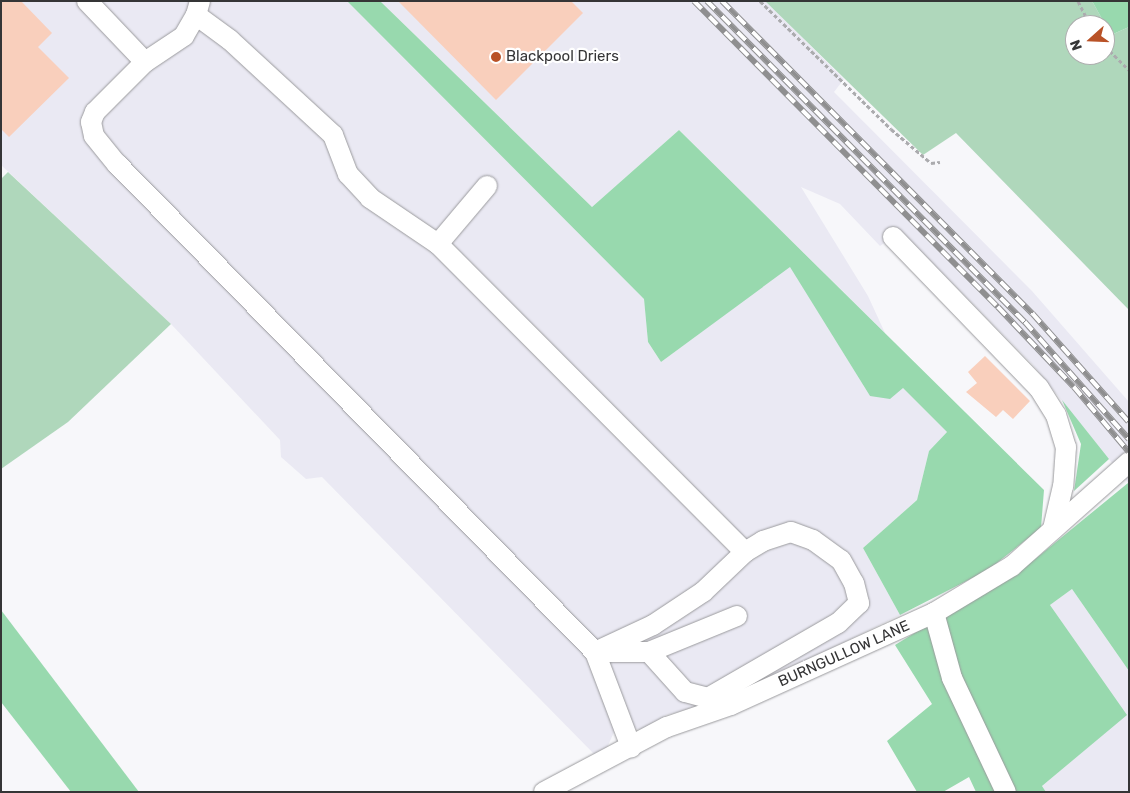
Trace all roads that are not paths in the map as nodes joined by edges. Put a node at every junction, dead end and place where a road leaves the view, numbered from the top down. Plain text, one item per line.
1 (87, 1) edge
2 (198, 8) edge
3 (145, 62) junction
4 (488, 186) dead end
5 (893, 237) dead end
6 (438, 244) junction
7 (1122, 467) edge
8 (1053, 529) junction
9 (745, 552) junction
10 (934, 613) junction
11 (737, 616) dead end
12 (595, 652) junction
13 (648, 652) junction
14 (631, 747) junction
15 (544, 792) edge
16 (1006, 792) edge

1 - 3 street
2 - 3 street
2 - 6 street
3 - 12 street
4 - 6 street
5 - 8 street
6 - 9 street
7 - 8 street, BURNGULLOW LANE
8 - 10 street, BURNGULLOW LANE
9 - 12 street
9 - 13 street
10 - 14 street, BURNGULLOW LANE
10 - 16 street
11 - 13 street
12 - 13 street
12 - 14 street
14 - 15 street, BURNGULLOW LANE

